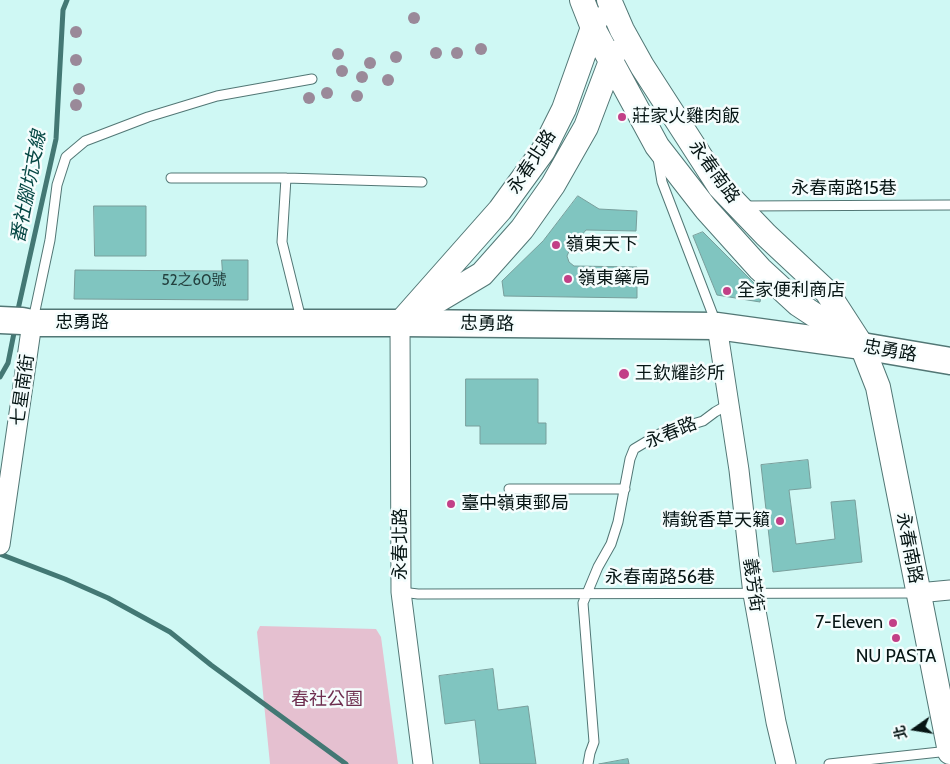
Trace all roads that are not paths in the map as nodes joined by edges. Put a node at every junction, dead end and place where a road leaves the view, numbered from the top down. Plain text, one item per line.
1 (582, 0) edge
2 (603, 0) edge
3 (609, 0) edge
4 (593, 28) junction
5 (622, 30) junction
6 (611, 63) junction
7 (312, 79) dead end
8 (657, 146) junction
9 (171, 178) dead end
10 (286, 178) junction
11 (422, 182) dead end
12 (950, 205) edge
13 (738, 206) junction
14 (18, 321) edge
15 (302, 322) junction
16 (400, 322) junction
17 (717, 326) junction
18 (862, 346) junction
19 (950, 361) edge
20 (730, 404) junction
21 (625, 489) junction
22 (509, 490) dead end
23 (0, 545) edge
24 (950, 590) edge
25 (401, 592) junction
26 (918, 593) junction
27 (586, 594) junction
28 (753, 594) junction
29 (950, 752) edge
30 (423, 764) edge
31 (588, 764) edge
32 (786, 764) edge
33 (829, 764) edge

1 - 4 street
2 - 4 street, 永春北路
3 - 5 street
4 - 6 street
4 - 16 street, 永春北路
5 - 6 street, 永春北路
5 - 13 street, 永春南路
6 - 8 street, 永春南路
6 - 16 street, 永春北路
7 - 14 lane
8 - 17 lane
8 - 18 street, 永春南路
9 - 10 lane
10 - 11 lane
10 - 15 lane
12 - 13 lane, 永春南路15巷
13 - 18 street, 永春南路
14 - 15 main road, 忠勇路
14 - 23 street, 七星南街
15 - 16 main road, 忠勇路
16 - 17 main road, 忠勇路
16 - 25 street, 永春北路
17 - 18 main road, 忠勇路
17 - 20 street
18 - 19 main road, 忠勇路
18 - 26 street, 永春南路
20 - 21 lane, 永春路
20 - 28 street, 義芳街
21 - 22 lane
21 - 27 lane, 永春路
24 - 26 street
25 - 27 lane, 永春南路56巷
25 - 30 street, 永春北路
26 - 28 lane, 永春南路56巷
26 - 29 street, 永春南路
27 - 28 lane, 永春南路56巷
27 - 31 lane, 永春路
28 - 32 street, 義芳街
29 - 33 lane

